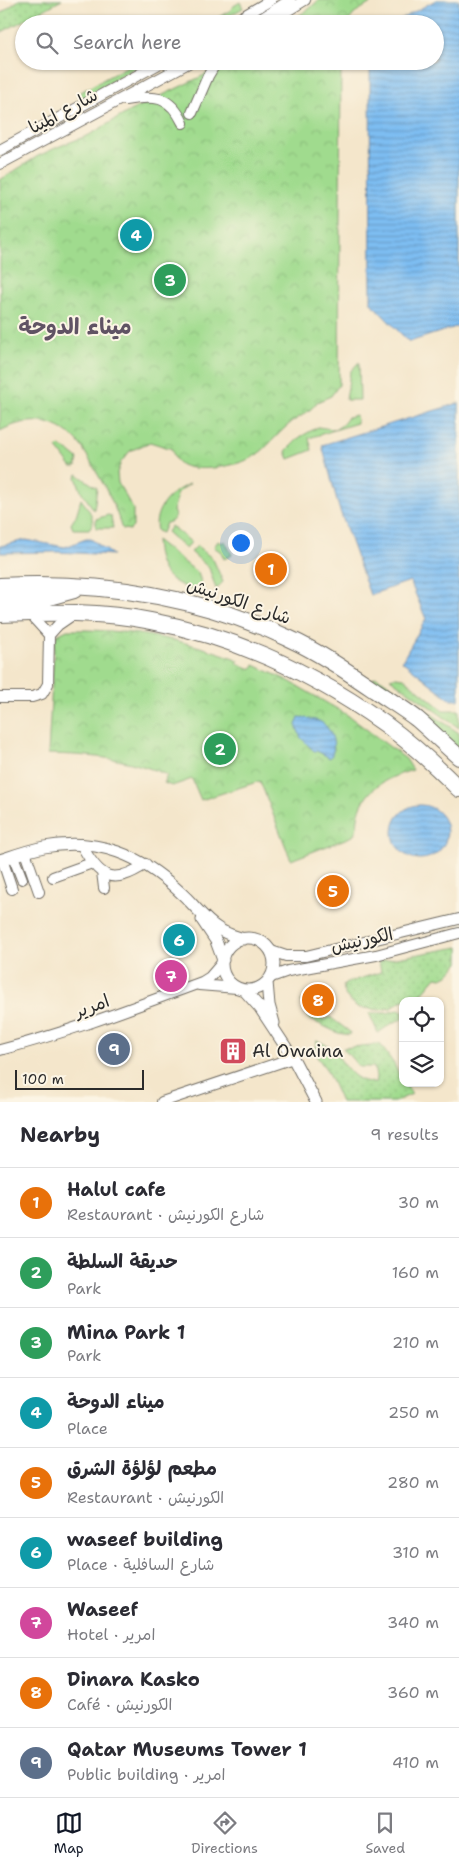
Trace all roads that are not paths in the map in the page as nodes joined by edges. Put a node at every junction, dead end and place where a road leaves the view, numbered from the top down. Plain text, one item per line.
1 (290, 0) edge
2 (305, 0) edge
3 (268, 1) edge
4 (245, 15) edge
5 (267, 15) edge
6 (281, 15) edge
7 (147, 70) edge
8 (175, 70) edge
9 (212, 70) edge
10 (114, 102) junction
11 (192, 113) dead end
12 (183, 123) dead end
13 (0, 150) edge
14 (0, 164) edge
15 (0, 586) edge
16 (83, 586) junction
17 (0, 601) edge
18 (29, 613) junction
19 (74, 613) junction
20 (0, 614) edge
21 (49, 635) junction
22 (0, 697) edge
23 (459, 757) edge
24 (459, 789) edge
25 (81, 844) junction
26 (25, 852) junction
27 (5, 858) edge
28 (92, 863) junction
29 (146, 864) junction
30 (102, 872) junction
31 (52, 877) dead end
32 (22, 879) dead end
33 (104, 888) dead end
34 (12, 889) dead end
35 (39, 892) dead end
36 (187, 898) junction
37 (459, 919) edge
38 (459, 933) edge
39 (243, 939) junction
40 (271, 952) junction
41 (223, 961) junction
42 (269, 980) junction
43 (193, 985) junction
44 (240, 989) junction
45 (281, 1041) junction
46 (0, 1050) edge
47 (293, 1058) junction
48 (162, 1102) edge
49 (316, 1102) edge

1 - 5 street
2 - 6 street
3 - 4 street
7 - 13 street, شارع المينا
8 - 10 street, شارع المينا
9 - 11 street
10 - 12 street
10 - 14 street, شارع المينا
15 - 16 highway, شارع الكورنيش
16 - 17 highway
16 - 23 highway, شارع الكورنيش
18 - 19 highway
18 - 20 highway
18 - 21 street
19 - 21 street
19 - 24 highway
21 - 22 street
25 - 26 street
25 - 28 street
25 - 29 street
26 - 27 street
26 - 35 street
27 - 32 street
27 - 34 street
28 - 30 street
28 - 31 street
29 - 30 street
29 - 36 street
30 - 33 street
36 - 39 street
36 - 41 street
37 - 40 street, الكورنيش
38 - 42 street, الكورنيش
39 - 40 street
39 - 41 street
40 - 42 street
41 - 43 street, امرير
41 - 44 street
42 - 44 street
42 - 45 street
43 - 44 street, امرير
43 - 46 street, امرير
44 - 45 street
45 - 47 street
47 - 48 street
47 - 49 street

